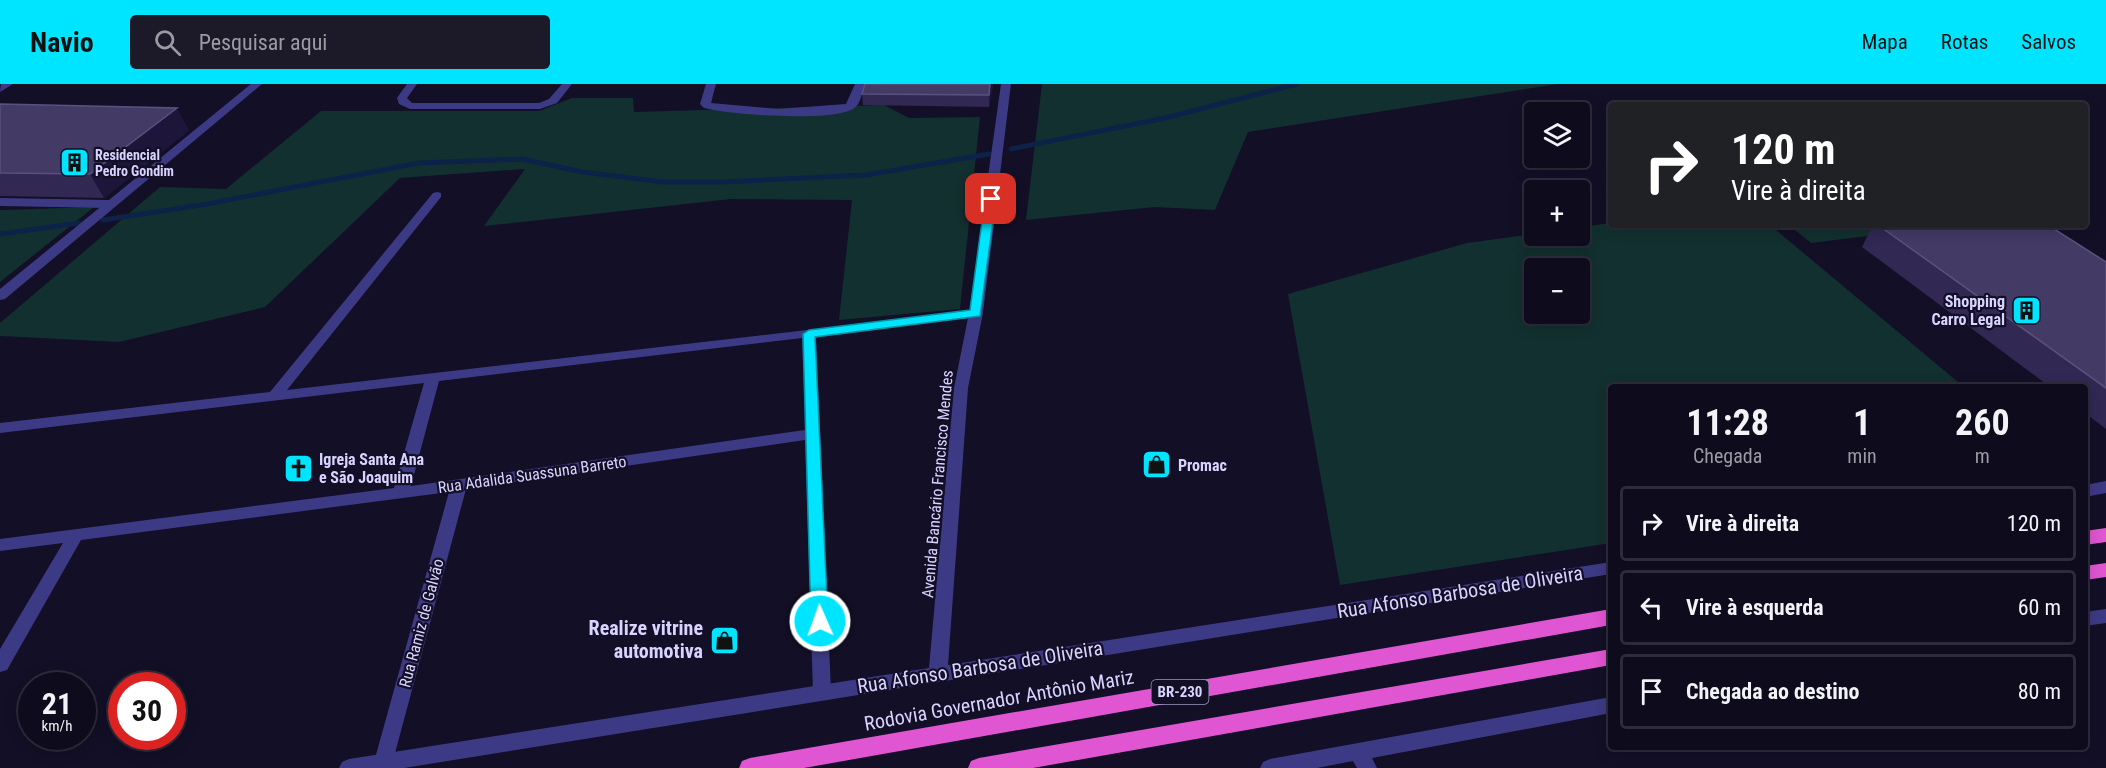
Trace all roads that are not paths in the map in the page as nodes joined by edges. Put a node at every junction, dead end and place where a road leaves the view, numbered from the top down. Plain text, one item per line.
1 (8, 84) edge
2 (257, 84) edge
3 (412, 84) edge
4 (567, 84) edge
5 (1006, 84) edge
6 (860, 86) edge
7 (710, 87) edge
8 (0, 89) edge
9 (185, 124) dead end
10 (208, 125) junction
11 (437, 195) dead end
12 (0, 202) edge
13 (109, 204) junction
14 (0, 296) edge
15 (976, 313) junction
16 (809, 334) junction
17 (433, 376) junction
18 (274, 396) junction
19 (0, 428) edge
20 (813, 434) junction
21 (459, 485) junction
22 (2106, 487) edge
23 (2088, 490) edge
24 (401, 493) junction
25 (76, 535) junction
26 (2106, 535) edge
27 (2088, 538) edge
28 (0, 545) edge
29 (1608, 568) edge
30 (2106, 570) edge
31 (2088, 573) edge
32 (2106, 616) edge
33 (1608, 618) edge
34 (2088, 619) edge
35 (1608, 658) edge
36 (0, 665) edge
37 (938, 674) junction
38 (822, 692) junction
39 (1608, 706) edge
40 (1363, 759) edge
41 (384, 762) junction
42 (350, 768) edge
43 (750, 768) edge
44 (979, 768) edge
45 (1270, 768) edge

1 - 8 street
2 - 10 street
3 - 4 street
5 - 15 street, Avenida Bancário Francisco Mendes
6 - 7 street
9 - 10 street
10 - 13 street
11 - 18 street
12 - 13 street
13 - 14 street
15 - 16 street
15 - 37 street, Avenida Bancário Francisco Mendes
16 - 17 street
16 - 20 street
17 - 18 street
17 - 24 street
18 - 19 street
20 - 21 street, Rua Adalida Suassuna Barreto
20 - 38 street
21 - 24 street, Rua Adalida Suassuna Barreto
21 - 41 street, Rua Ramiz de Galvão
22 - 23 street
24 - 25 street, Rua Adalida Suassuna Barreto
25 - 28 street, Rua Adalida Suassuna Barreto
25 - 36 street
26 - 27 highway
29 - 37 street, Rua Afonso Barbosa de Oliveira
30 - 31 highway
32 - 34 street
33 - 43 highway, Rodovia Governador Antônio Mariz / BR-230
35 - 44 highway, BR-230
37 - 38 street, Rua Afonso Barbosa de Oliveira
38 - 41 street, Rua Afonso Barbosa de Oliveira
39 - 40 street
40 - 45 street
41 - 42 street, Rua Afonso Barbosa de Oliveira

